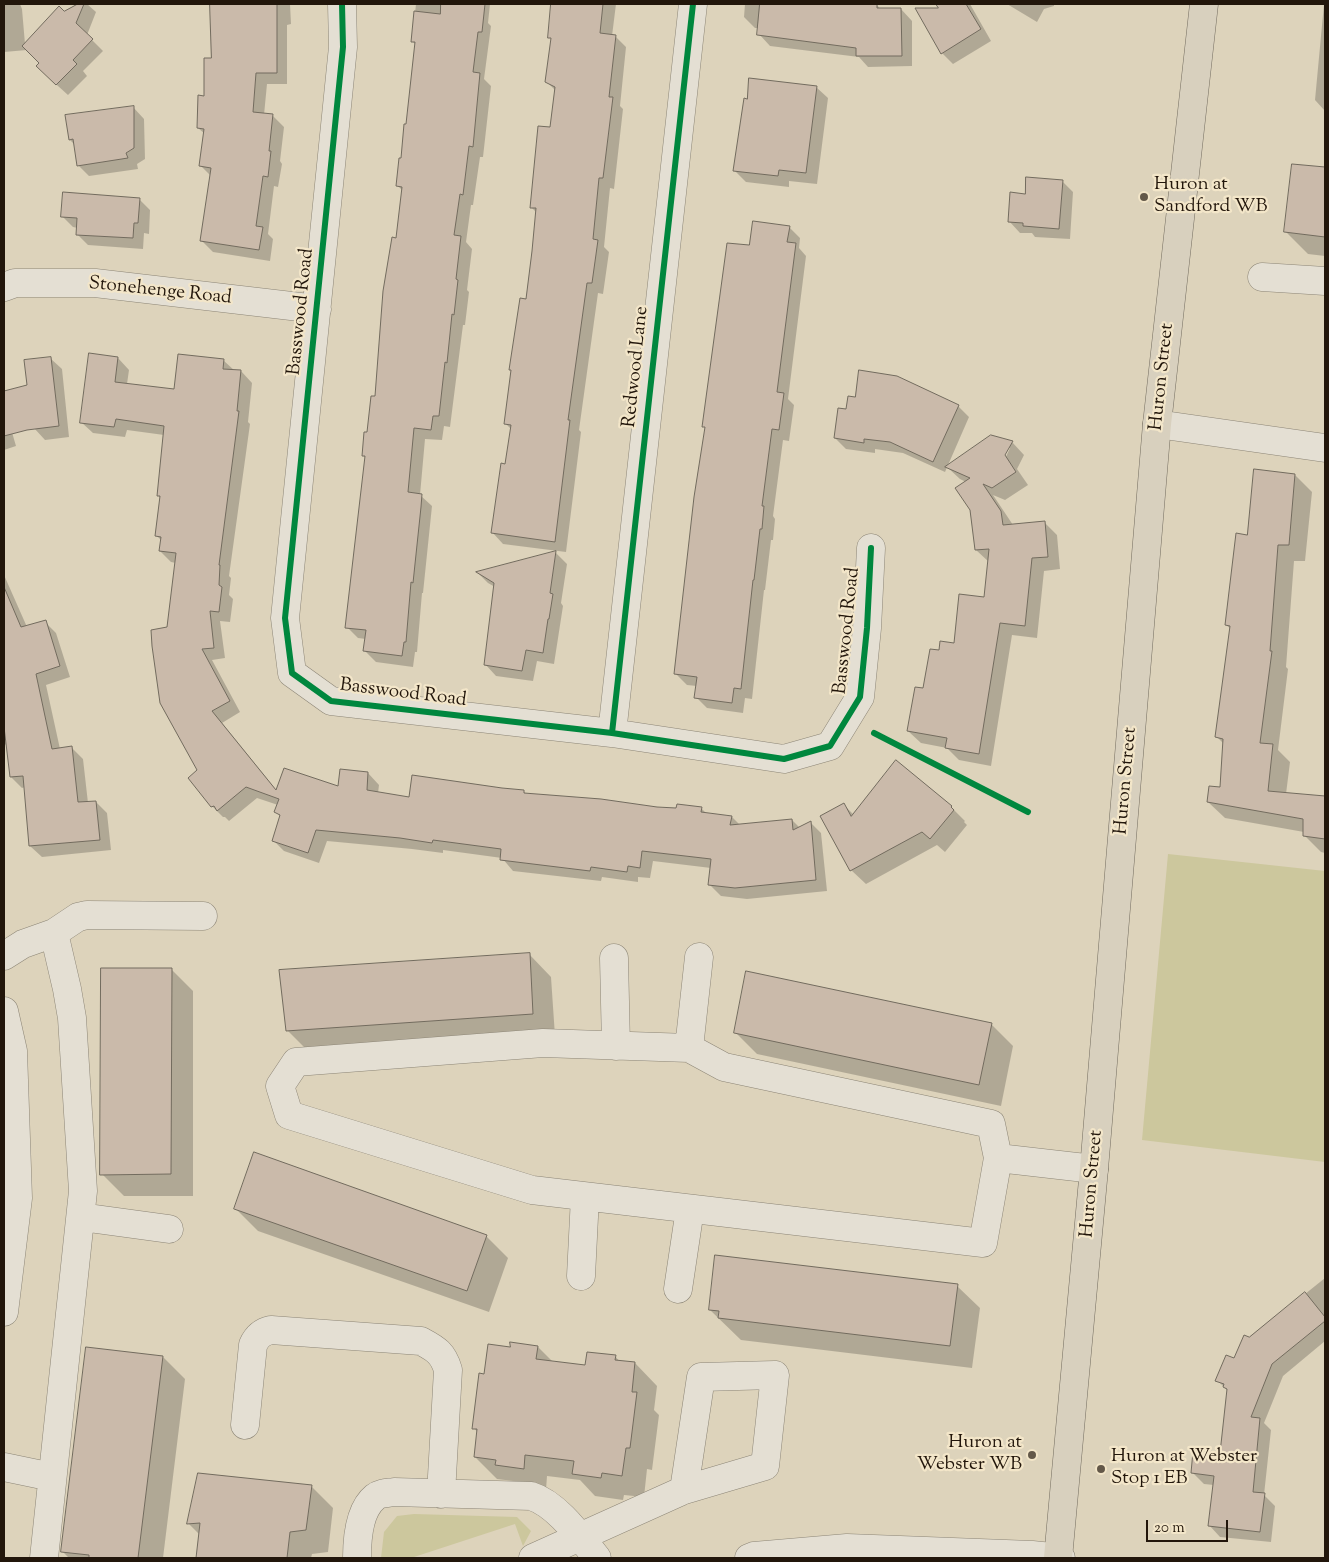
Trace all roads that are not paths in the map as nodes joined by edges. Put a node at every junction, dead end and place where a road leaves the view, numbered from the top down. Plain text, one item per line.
1 (342, 4) edge
2 (693, 4) edge
3 (1204, 4) edge
4 (1262, 277) dead end
5 (1325, 281) edge
6 (4, 287) edge
7 (317, 310) junction
8 (1158, 424) junction
9 (1325, 448) edge
10 (871, 548) dead end
11 (612, 733) junction
12 (203, 916) dead end
13 (54, 933) junction
14 (4, 956) edge
15 (699, 957) dead end
16 (614, 958) dead end
17 (4, 1011) edge
18 (616, 1046) junction
19 (689, 1048) junction
20 (998, 1158) junction
21 (1094, 1169) junction
22 (585, 1197) junction
23 (690, 1209) junction
24 (81, 1217) junction
25 (169, 1229) dead end
26 (581, 1276) dead end
27 (678, 1289) dead end
28 (4, 1312) edge
29 (244, 1425) dead end
30 (4, 1466) edge
31 (52, 1477) junction
32 (684, 1490) junction
33 (442, 1494) junction
34 (580, 1537) junction
35 (44, 1558) edge
36 (357, 1558) edge
37 (534, 1558) edge
38 (597, 1558) edge
39 (749, 1558) edge
40 (1059, 1558) edge

1 - 7 street, Basswood Road
2 - 11 street, Redwood Lane
3 - 8 main road, Huron Street
4 - 5 street
6 - 7 street, Stonehenge Road
7 - 11 street, Basswood Road
8 - 9 street
8 - 21 main road, Huron Street
10 - 11 street, Basswood Road
12 - 13 street
13 - 14 street
13 - 24 street
15 - 19 street
16 - 18 street
17 - 28 street
18 - 19 street
18 - 22 street
19 - 20 street
20 - 21 street
20 - 23 street
21 - 40 main road, Huron Street
22 - 23 street
22 - 26 street
23 - 27 street
24 - 25 street
24 - 31 street
29 - 33 street
30 - 31 street
31 - 35 street
32 - 32 street
32 - 34 street
33 - 34 street
33 - 36 street
34 - 37 street
34 - 38 street
39 - 40 street

